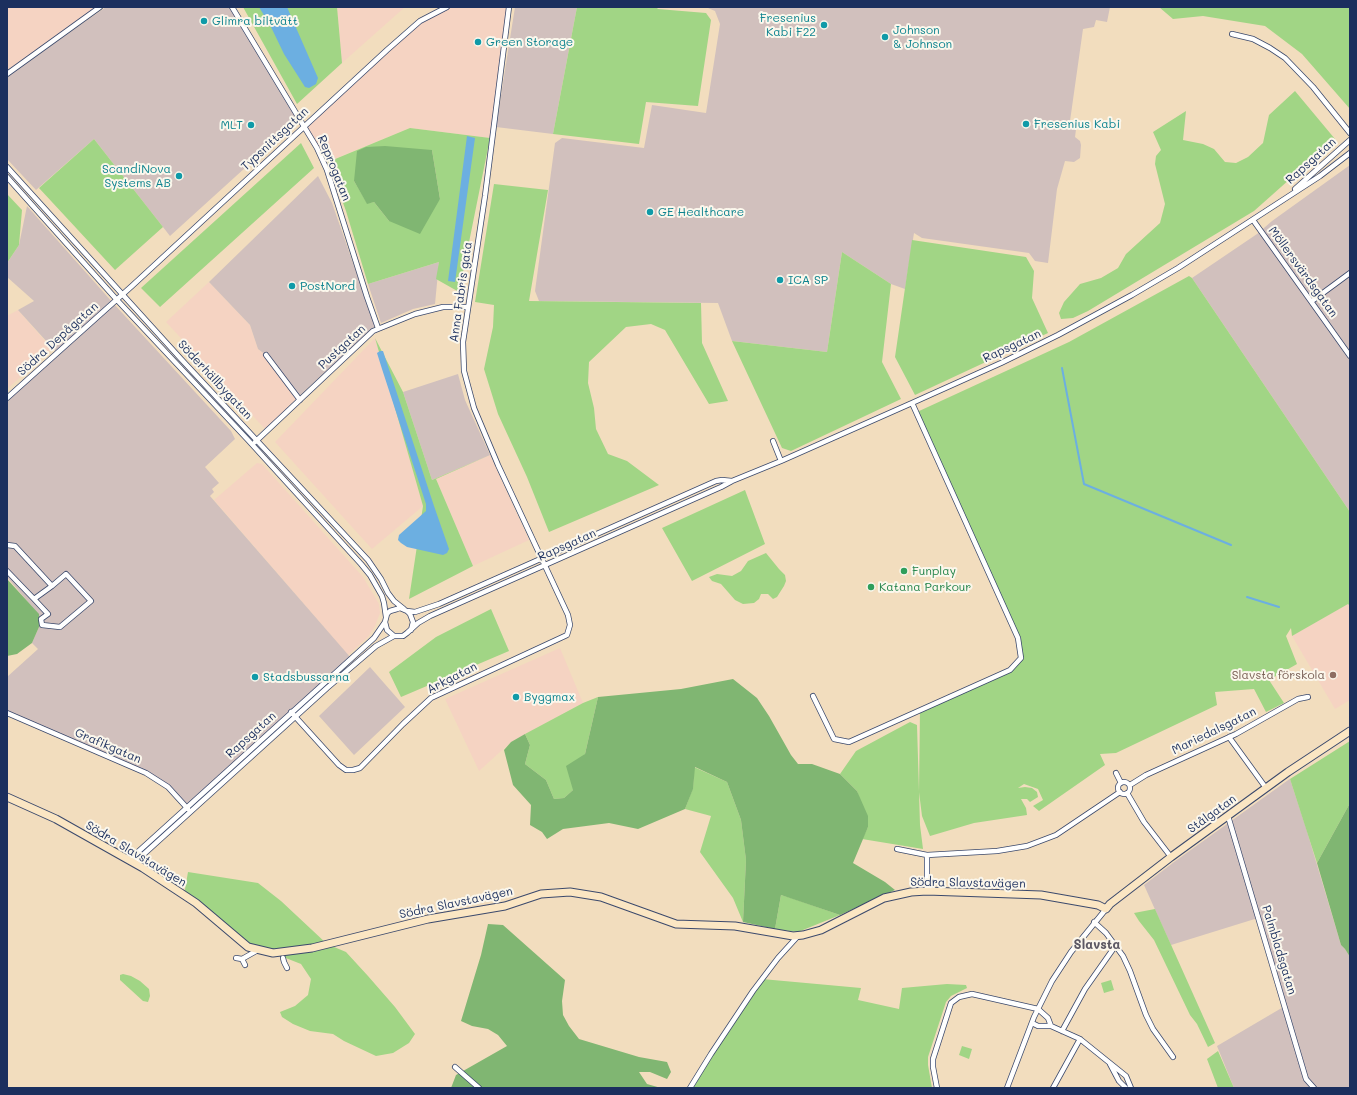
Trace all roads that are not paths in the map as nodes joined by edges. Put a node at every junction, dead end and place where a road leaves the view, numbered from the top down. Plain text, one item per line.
1 (100, 7) edge
2 (232, 7) edge
3 (447, 7) edge
4 (509, 7) edge
5 (1232, 34) dead end
6 (7, 74) edge
7 (304, 126) junction
8 (1350, 133) edge
9 (1350, 140) edge
10 (1350, 154) edge
11 (7, 167) edge
12 (8, 174) edge
13 (1285, 198) junction
14 (1253, 220) junction
15 (1350, 273) edge
16 (122, 295) junction
17 (117, 300) junction
18 (1312, 301) junction
19 (468, 307) junction
20 (378, 328) junction
21 (266, 355) dead end
22 (1350, 356) edge
23 (7, 398) edge
24 (300, 400) junction
25 (912, 403) junction
26 (257, 440) junction
27 (773, 441) dead end
28 (252, 444) junction
29 (781, 461) junction
30 (732, 481) junction
31 (7, 545) edge
32 (542, 558) junction
33 (545, 565) junction
34 (7, 571) edge
35 (52, 586) junction
36 (34, 599) junction
37 (405, 610) junction
38 (385, 620) junction
39 (410, 630) junction
40 (394, 636) junction
41 (813, 696) dead end
42 (1308, 698) dead end
43 (291, 712) junction
44 (7, 713) edge
45 (295, 717) junction
46 (1350, 731) edge
47 (1229, 737) junction
48 (227, 770) junction
49 (1116, 773) dead end
50 (231, 774) junction
51 (1121, 783) junction
52 (1130, 785) junction
53 (1266, 788) junction
54 (1120, 792) junction
55 (1127, 793) junction
56 (7, 797) edge
57 (187, 808) junction
58 (191, 812) junction
59 (1228, 816) junction
60 (897, 849) dead end
61 (926, 855) junction
62 (1171, 857) junction
63 (131, 862) junction
64 (927, 891) junction
65 (1106, 909) junction
66 (1094, 922) junction
67 (798, 936) junction
68 (1116, 945) junction
69 (259, 950) junction
70 (236, 958) dead end
71 (284, 958) dead end
72 (242, 959) junction
73 (245, 965) dead end
74 (287, 968) dead end
75 (1038, 1010) junction
76 (1032, 1023) junction
77 (1051, 1026) junction
78 (1062, 1031) junction
79 (1080, 1039) junction
80 (1173, 1057) dead end
81 (1109, 1063) junction
82 (455, 1066) dead end
83 (479, 1088) edge
84 (690, 1088) edge
85 (937, 1088) edge
86 (1007, 1088) edge
87 (1053, 1088) edge
88 (1126, 1088) edge
89 (1131, 1088) edge
90 (1314, 1088) edge

1 - 6 street
2 - 7 street, Reprogatan
3 - 7 street, Typsnittsgatan
4 - 19 street, Anna Fabris gata
5 - 8 street
7 - 16 street, Typsnittsgatan
7 - 20 street, Reprogatan
9 - 13 street, Rapsgatan
10 - 13 street, Rapsgatan
11 - 12 street, Söderhällbygatan
12 - 16 street, Söderhällbygatan
12 - 17 street, Söderhällbygatan
13 - 14 street, Rapsgatan
14 - 18 street, Möllersvärdsgatan
14 - 25 street, Rapsgatan
15 - 18 street
16 - 17 street, Södra Depågatan
16 - 26 street, Söderhällbygatan
17 - 23 street, Södra Depågatan
17 - 28 street, Söderhällbygatan
18 - 22 street, Möllersvärdsgatan
19 - 20 street, Pustgatan
19 - 32 street, Anna Fabris gata
20 - 24 street, Pustgatan
21 - 24 street
24 - 26 street, Pustgatan
25 - 29 street, Rapsgatan
25 - 41 street
26 - 28 street, Pustgatan
26 - 37 street, Söderhällbygatan
27 - 29 street
28 - 38 street, Söderhällbygatan
29 - 30 street, Rapsgatan
30 - 32 street, Rapsgatan
30 - 33 street, Rapsgatan
31 - 35 street
32 - 33 street, Anna Fabris gata
32 - 37 street, Rapsgatan
33 - 39 street, Rapsgatan
33 - 45 street, Arkgatan
34 - 36 street
35 - 36 street
35 - 36 street
37 - 38 street
37 - 39 street
38 - 40 street
38 - 43 street, Rapsgatan
39 - 40 street
40 - 45 street, Rapsgatan
42 - 47 street, Mariedalsgatan
43 - 45 street, Arkgatan
43 - 48 street, Rapsgatan
44 - 57 street, Grafikgatan
45 - 50 street, Rapsgatan
46 - 53 street, Stålgatan
47 - 52 street, Mariedalsgatan
47 - 53 street
48 - 50 street
48 - 57 street, Rapsgatan
49 - 51 street
50 - 58 street, Rapsgatan
51 - 52 street
51 - 54 street
52 - 55 street
53 - 59 street, Stålgatan
54 - 55 street
54 - 61 street
55 - 62 street
56 - 63 street, Södra Slavstavägen
57 - 58 street, Grafikgatan
57 - 63 street, Rapsgatan
58 - 63 street, Rapsgatan
59 - 62 street, Stålgatan
59 - 90 street, Palmbladsgatan
60 - 61 street
61 - 64 street
62 - 65 street, Stålgatan
63 - 69 street, Södra Slavstavägen
64 - 65 street, Södra Slavstavägen
64 - 67 street, Södra Slavstavägen
65 - 66 street, Stålgatan
66 - 68 street
66 - 75 street, Stålgatan
67 - 69 street, Södra Slavstavägen
67 - 84 street
68 - 78 street
68 - 80 street
69 - 72 street
70 - 72 street
71 - 74 street
72 - 73 street
75 - 76 street, Stålgatan
75 - 77 street
75 - 85 street
76 - 77 street
76 - 86 street, Stålgatan
77 - 78 street
78 - 79 street
79 - 81 street
79 - 87 street
81 - 88 street
81 - 89 street
82 - 83 street

